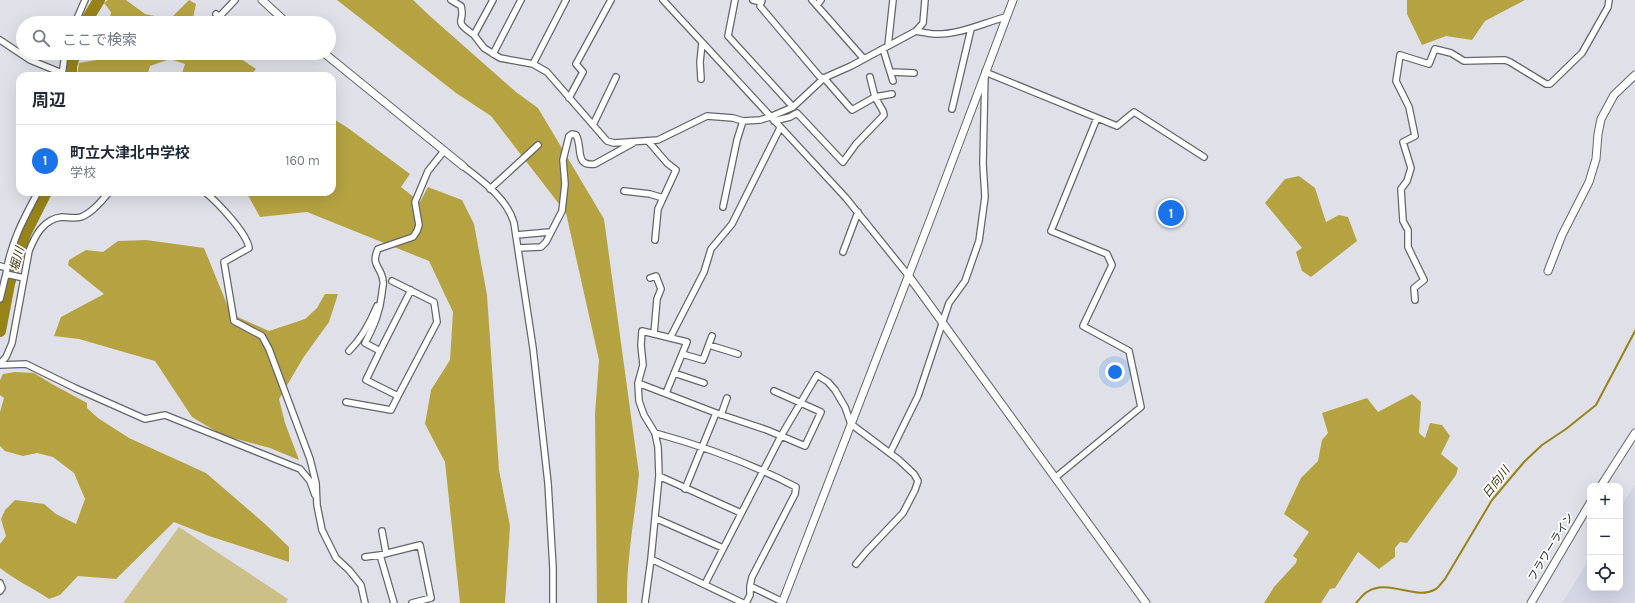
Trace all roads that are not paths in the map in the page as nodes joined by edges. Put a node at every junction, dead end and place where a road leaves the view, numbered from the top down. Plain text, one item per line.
1 (85, 0) edge
2 (235, 0) edge
3 (262, 0) edge
4 (493, 0) edge
5 (521, 0) edge
6 (566, 0) edge
7 (611, 0) edge
8 (663, 0) edge
9 (735, 0) edge
10 (753, 0) edge
11 (893, 0) edge
12 (925, 0) edge
13 (1013, 0) edge
14 (1609, 0) edge
15 (453, 1) edge
16 (762, 1) edge
17 (817, 2) edge
18 (78, 16) edge
19 (220, 16) edge
20 (279, 16) edge
21 (1006, 17) junction
22 (971, 29) junction
23 (916, 31) junction
24 (474, 35) junction
25 (0, 40) edge
26 (702, 43) junction
27 (885, 47) junction
28 (16, 51) edge
29 (493, 54) junction
30 (864, 59) junction
31 (30, 60) edge
32 (64, 60) edge
33 (333, 60) edge
34 (533, 64) junction
35 (57, 72) edge
36 (62, 72) edge
37 (890, 72) junction
38 (985, 72) junction
39 (914, 73) dead end
40 (1635, 75) edge
41 (616, 77) dead end
42 (870, 77) dead end
43 (824, 78) junction
44 (701, 80) dead end
45 (893, 81) dead end
46 (892, 94) dead end
47 (875, 97) junction
48 (569, 98) junction
49 (793, 107) junction
50 (952, 109) dead end
51 (1098, 118) junction
52 (772, 119) junction
53 (743, 121) junction
54 (593, 125) junction
55 (780, 128) junction
56 (648, 140) junction
57 (635, 142) junction
58 (538, 145) dead end
59 (444, 151) junction
60 (1204, 157) dead end
61 (463, 166) joint
62 (490, 189) junction
63 (624, 191) dead end
64 (36, 196) edge
65 (105, 196) edge
66 (209, 196) edge
67 (663, 198) junction
68 (723, 207) dead end
69 (858, 212) junction
70 (550, 232) junction
71 (516, 235) junction
72 (655, 240) dead end
73 (518, 248) junction
74 (843, 252) dead end
75 (0, 266) edge
76 (6, 271) junction
77 (1548, 271) dead end
78 (908, 275) junction
79 (656, 276) dead end
80 (24, 278) junction
81 (392, 281) dead end
82 (2, 282) edge
83 (411, 290) junction
84 (381, 298) junction
85 (0, 299) edge
86 (1415, 300) dead end
87 (943, 322) junction
88 (654, 334) junction
89 (712, 336) dead end
90 (670, 338) junction
91 (709, 345) junction
92 (348, 351) dead end
93 (380, 351) junction
94 (682, 354) junction
95 (738, 354) dead end
96 (0, 364) edge
97 (674, 373) junction
98 (638, 383) junction
99 (704, 383) dead end
100 (774, 391) dead end
101 (666, 393) junction
102 (398, 396) junction
103 (727, 398) dead end
104 (346, 402) dead end
105 (800, 403) junction
106 (719, 414) junction
107 (850, 424) junction
108 (655, 433) junction
109 (1635, 433) edge
110 (781, 436) junction
111 (702, 448) junction
112 (890, 453) junction
113 (763, 470) junction
114 (659, 476) junction
115 (1056, 477) junction
116 (1603, 483) edge
117 (685, 489) junction
118 (318, 505) junction
119 (1587, 509) edge
120 (741, 513) junction
121 (655, 518) junction
122 (382, 531) dead end
123 (723, 548) junction
124 (383, 554) junction
125 (365, 557) dead end
126 (651, 559) junction
127 (856, 564) dead end
128 (0, 583) edge
129 (705, 584) junction
130 (750, 586) junction
131 (0, 591) edge
132 (782, 602) edge
133 (366, 603) edge
134 (394, 603) edge
135 (412, 603) edge
136 (553, 603) edge
137 (646, 603) edge
138 (743, 603) edge
139 (746, 603) edge
140 (1146, 603) edge
141 (1531, 603) edge

1 - 18 street
2 - 19 street
3 - 20 street
4 - 24 street
5 - 29 street
6 - 34 street
7 - 48 street
8 - 26 street
9 - 49 street
10 - 16 street
11 - 27 street
12 - 23 street
13 - 21 street
14 - 86 street
15 - 24 street
16 - 43 street
17 - 30 street
21 - 22 street
21 - 38 street
22 - 23 street
22 - 50 street
23 - 27 street
24 - 29 street
25 - 28 street
26 - 44 street
26 - 52 street
27 - 30 street
27 - 37 street
29 - 34 street
30 - 43 street
31 - 35 street
32 - 36 street
33 - 59 street
34 - 48 street
37 - 39 street
37 - 45 street
38 - 51 street
38 - 78 street
38 - 87 street
40 - 77 street
41 - 54 street
42 - 47 street
43 - 47 street
43 - 49 street
46 - 47 street
47 - 52 street
48 - 54 street
49 - 52 street
51 - 60 street
51 - 115 street
52 - 53 street
52 - 55 street
53 - 56 street
53 - 68 street
54 - 57 street
55 - 69 street
55 - 90 street
56 - 57 street
56 - 67 street
57 - 70 street
58 - 62 street
59 - 61 street
59 - 84 street
61 - 62 street
62 - 71 street
63 - 67 street
64 - 76 street
65 - 80 street
66 - 118 street
67 - 72 street
69 - 74 street
69 - 78 street
70 - 71 street
70 - 73 street
71 - 73 street
73 - 136 street
75 - 76 street
76 - 80 street
76 - 82 street
78 - 87 street
78 - 107 street
79 - 88 street
80 - 96 street
81 - 83 street
82 - 85 street
83 - 93 street
83 - 102 street
84 - 92 street
84 - 93 street
87 - 112 street
87 - 115 street
88 - 90 street
88 - 98 street
89 - 91 street
90 - 94 street
91 - 94 street
91 - 95 street
93 - 102 street
94 - 97 street
96 - 118 street
97 - 99 street
97 - 101 street
98 - 101 street
98 - 108 street
100 - 105 street
101 - 106 street
102 - 104 street
103 - 106 street
105 - 107 street
105 - 110 street
105 - 110 street
106 - 110 street
106 - 111 street
107 - 112 street
107 - 132 street
108 - 111 street
108 - 114 street
109 - 116 street
110 - 113 street
111 - 113 street
111 - 117 street
112 - 127 street
113 - 120 street
113 - 130 street
114 - 117 street
114 - 121 street
115 - 140 street
117 - 120 street
118 - 133 street
119 - 141 street, フラワーライン
120 - 123 street
121 - 123 street
121 - 126 street
122 - 124 street
123 - 129 street
124 - 125 street
124 - 134 street
124 - 135 street
126 - 129 street
126 - 137 street
128 - 131 street
129 - 138 street
130 - 132 street
130 - 139 street

